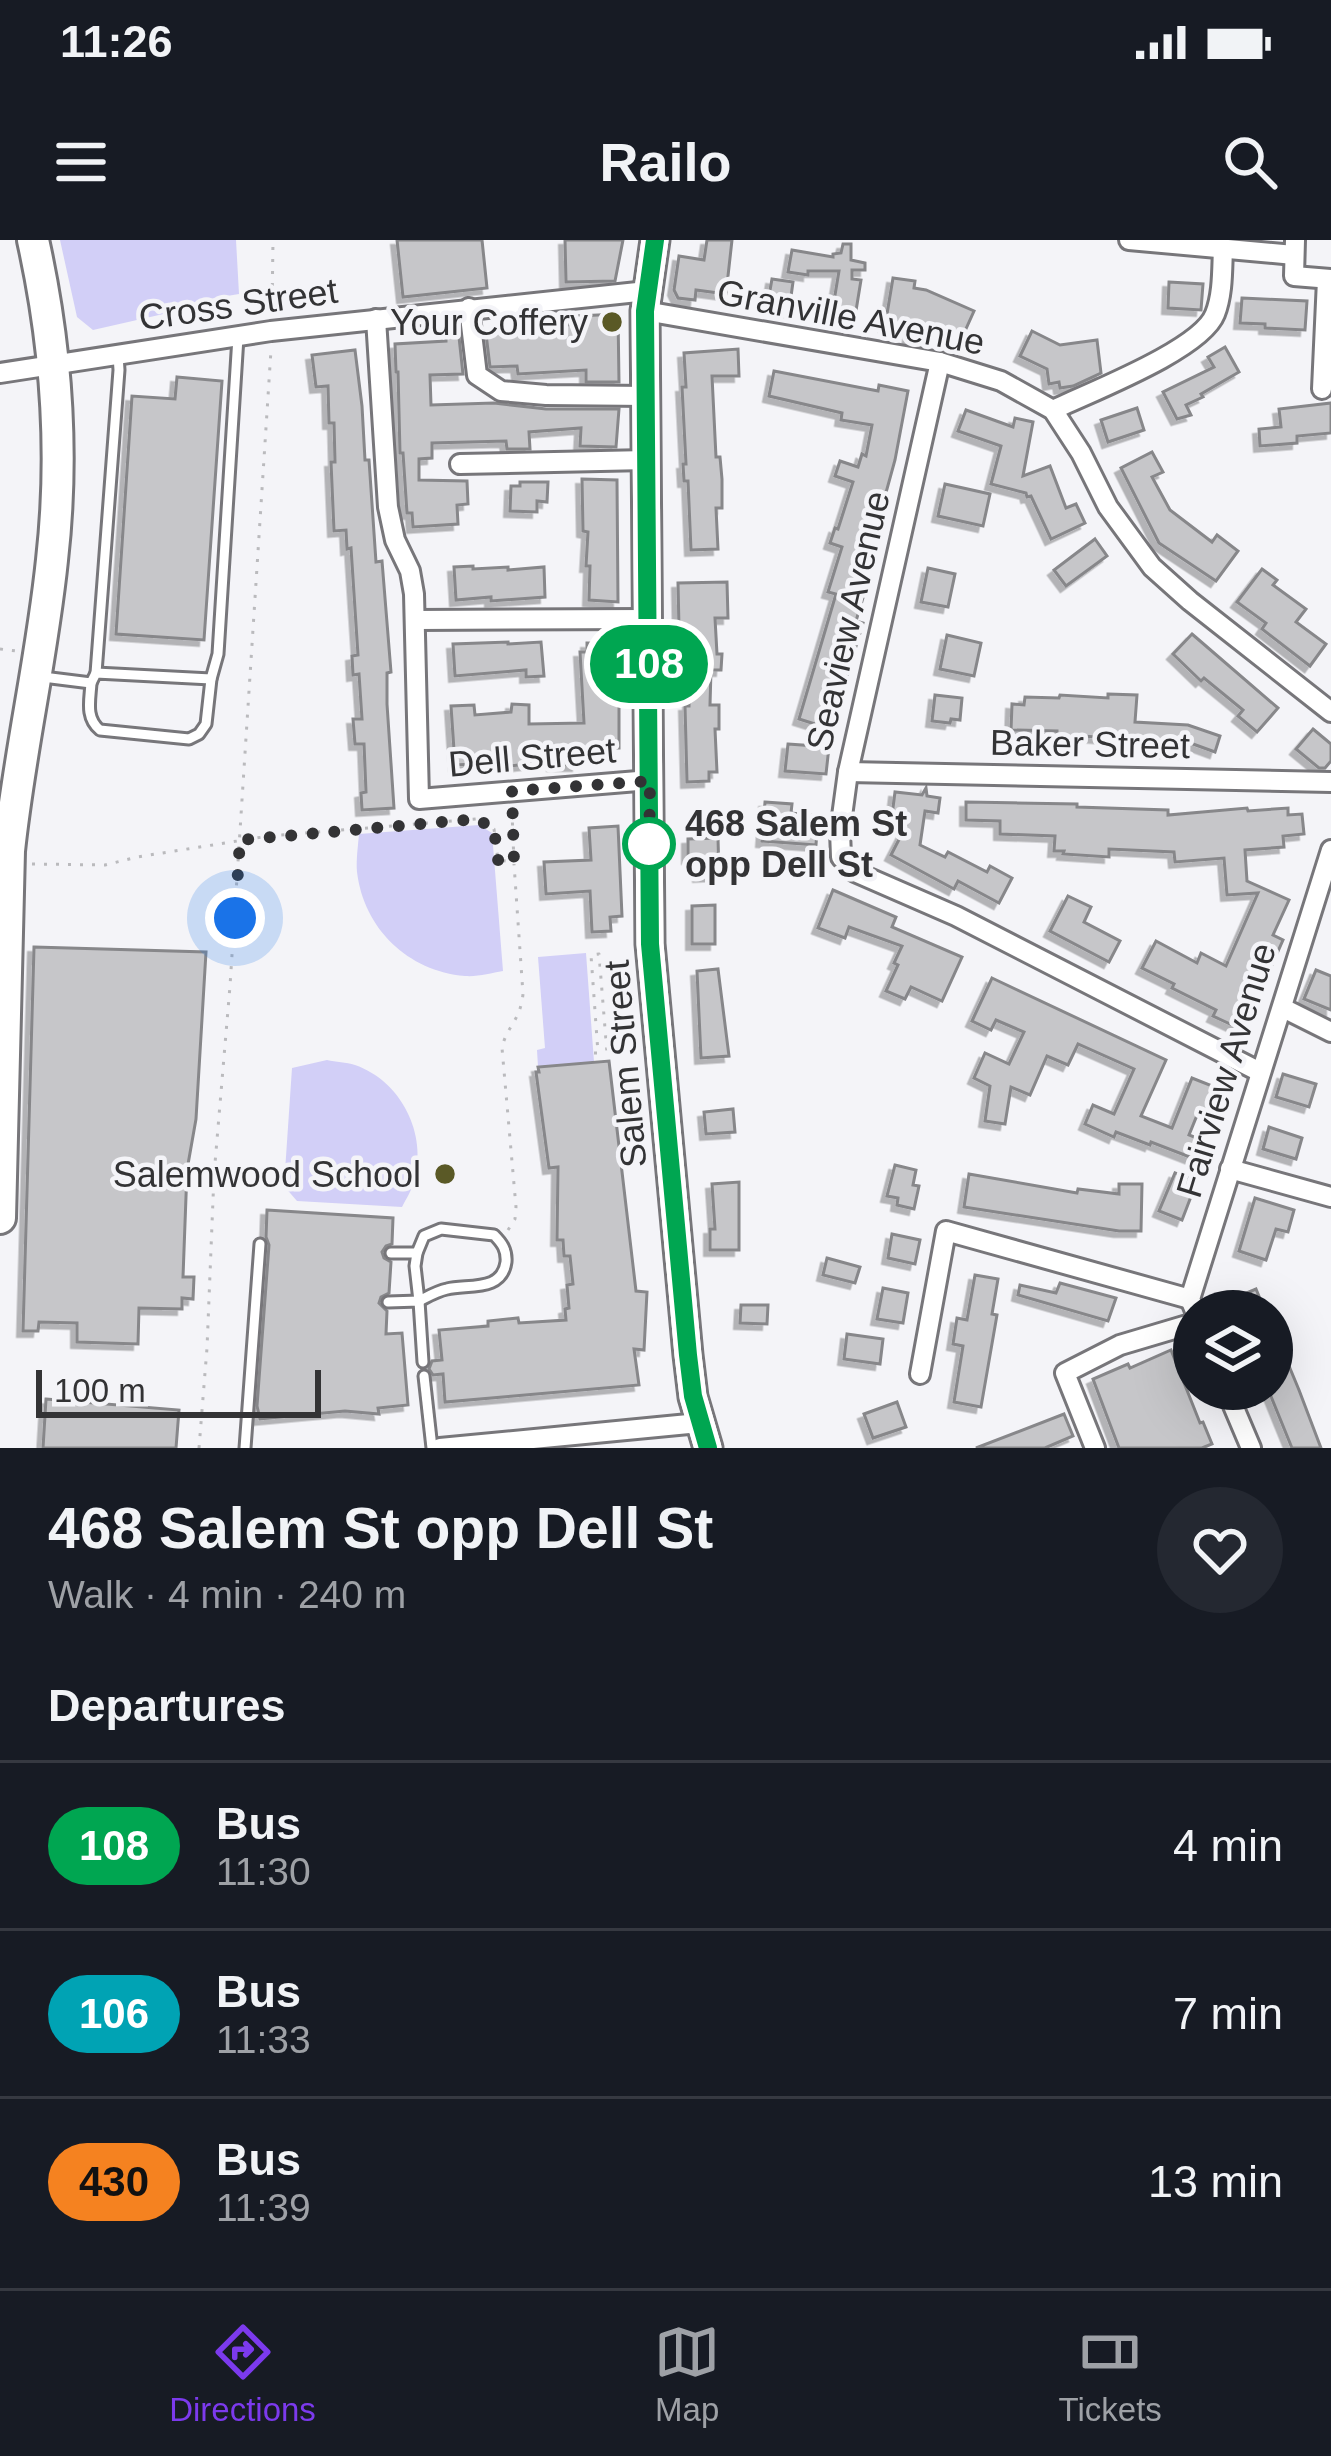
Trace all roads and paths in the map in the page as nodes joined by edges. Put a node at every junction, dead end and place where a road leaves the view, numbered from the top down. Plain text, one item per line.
1 (33, 240) edge
2 (273, 240) edge
3 (655, 240) edge
4 (1129, 240) edge
5 (1223, 248) junction
6 (1294, 248) edge
7 (1329, 279) edge
8 (646, 301) junction
9 (469, 308) junction
10 (376, 319) junction
11 (272, 331) junction
12 (238, 336) junction
13 (118, 353) junction
14 (940, 362) junction
15 (53, 363) junction
16 (0, 374) edge
17 (1322, 389) dead end
18 (647, 396) junction
19 (1053, 410) junction
20 (647, 460) junction
21 (460, 464) dead end
22 (649, 619) junction
23 (416, 620) junction
24 (35, 676) junction
25 (94, 678) junction
26 (211, 679) junction
27 (1331, 712) edge
28 (848, 772) junction
29 (650, 781) junction
30 (1331, 782) edge
31 (512, 791) junction
32 (240, 840) junction
33 (1331, 850) edge
34 (514, 862) junction
35 (9, 863) junction
36 (3, 920) edge
37 (1282, 1008) junction
38 (1331, 1032) edge
39 (633, 1050) dead end
40 (593, 1053) dead end
41 (1260, 1072) junction
42 (1230, 1169) junction
43 (1331, 1197) edge
44 (0, 1218) edge
45 (500, 1240) junction
46 (246, 1243) dead end
47 (391, 1253) dead end
48 (416, 1253) junction
49 (1197, 1290) edge
50 (1173, 1299) edge
51 (418, 1301) junction
52 (388, 1302) dead end
53 (1173, 1329) edge
54 (423, 1362) dead end
55 (205, 1366) junction
56 (216, 1366) dead end
57 (920, 1374) dead end
58 (424, 1376) dead end
59 (1235, 1410) edge
60 (703, 1436) edge
61 (199, 1448) edge
62 (245, 1448) edge
63 (436, 1448) edge
64 (1095, 1448) edge
65 (1251, 1448) edge

1 - 15 main road
2 - 11 path
3 - 8 main road, Salem Street
4 - 5 street
5 - 6 street
5 - 19 street
6 - 7 street
7 - 17 street
8 - 9 street, Cross Street
8 - 14 street, Granville Avenue
8 - 18 main road, Salem Street
9 - 10 street, Cross Street
9 - 18 street
10 - 11 street, Cross Street
10 - 23 street
11 - 12 street, Cross Street
11 - 32 path
12 - 13 street, Cross Street
12 - 26 lane
13 - 15 street, Cross Street
13 - 25 lane
14 - 19 street, Granville Avenue
14 - 28 street, Seaview Avenue
15 - 16 street, Cross Street
15 - 24 main road
18 - 20 main road, Salem Street
19 - 27 street, Granville Avenue
20 - 21 street
20 - 22 main road, Salem Street
22 - 23 street
22 - 29 main road, Salem Street
23 - 31 street, Dell Street
24 - 25 lane
24 - 35 main road
25 - 26 lane
25 - 26 lane
28 - 30 street, Baker Street
28 - 41 street, Seaview Avenue
29 - 31 street, Dell Street
29 - 60 main road, Salem Street
31 - 34 path
32 - 34 path
32 - 35 path
32 - 55 path
33 - 37 street, Fairview Avenue
34 - 45 path
35 - 36 main road
36 - 44 main road
37 - 38 street
37 - 41 street, Fairview Avenue
39 - 40 path
41 - 42 street, Fairview Avenue
42 - 43 street
42 - 49 street, Fairview Avenue
45 - 48 lane
45 - 51 lane
46 - 62 lane
47 - 48 lane
48 - 51 lane
50 - 57 street
51 - 52 lane
51 - 54 lane
53 - 64 street
55 - 56 path
55 - 61 path
58 - 63 lane
59 - 65 street
60 - 63 street

